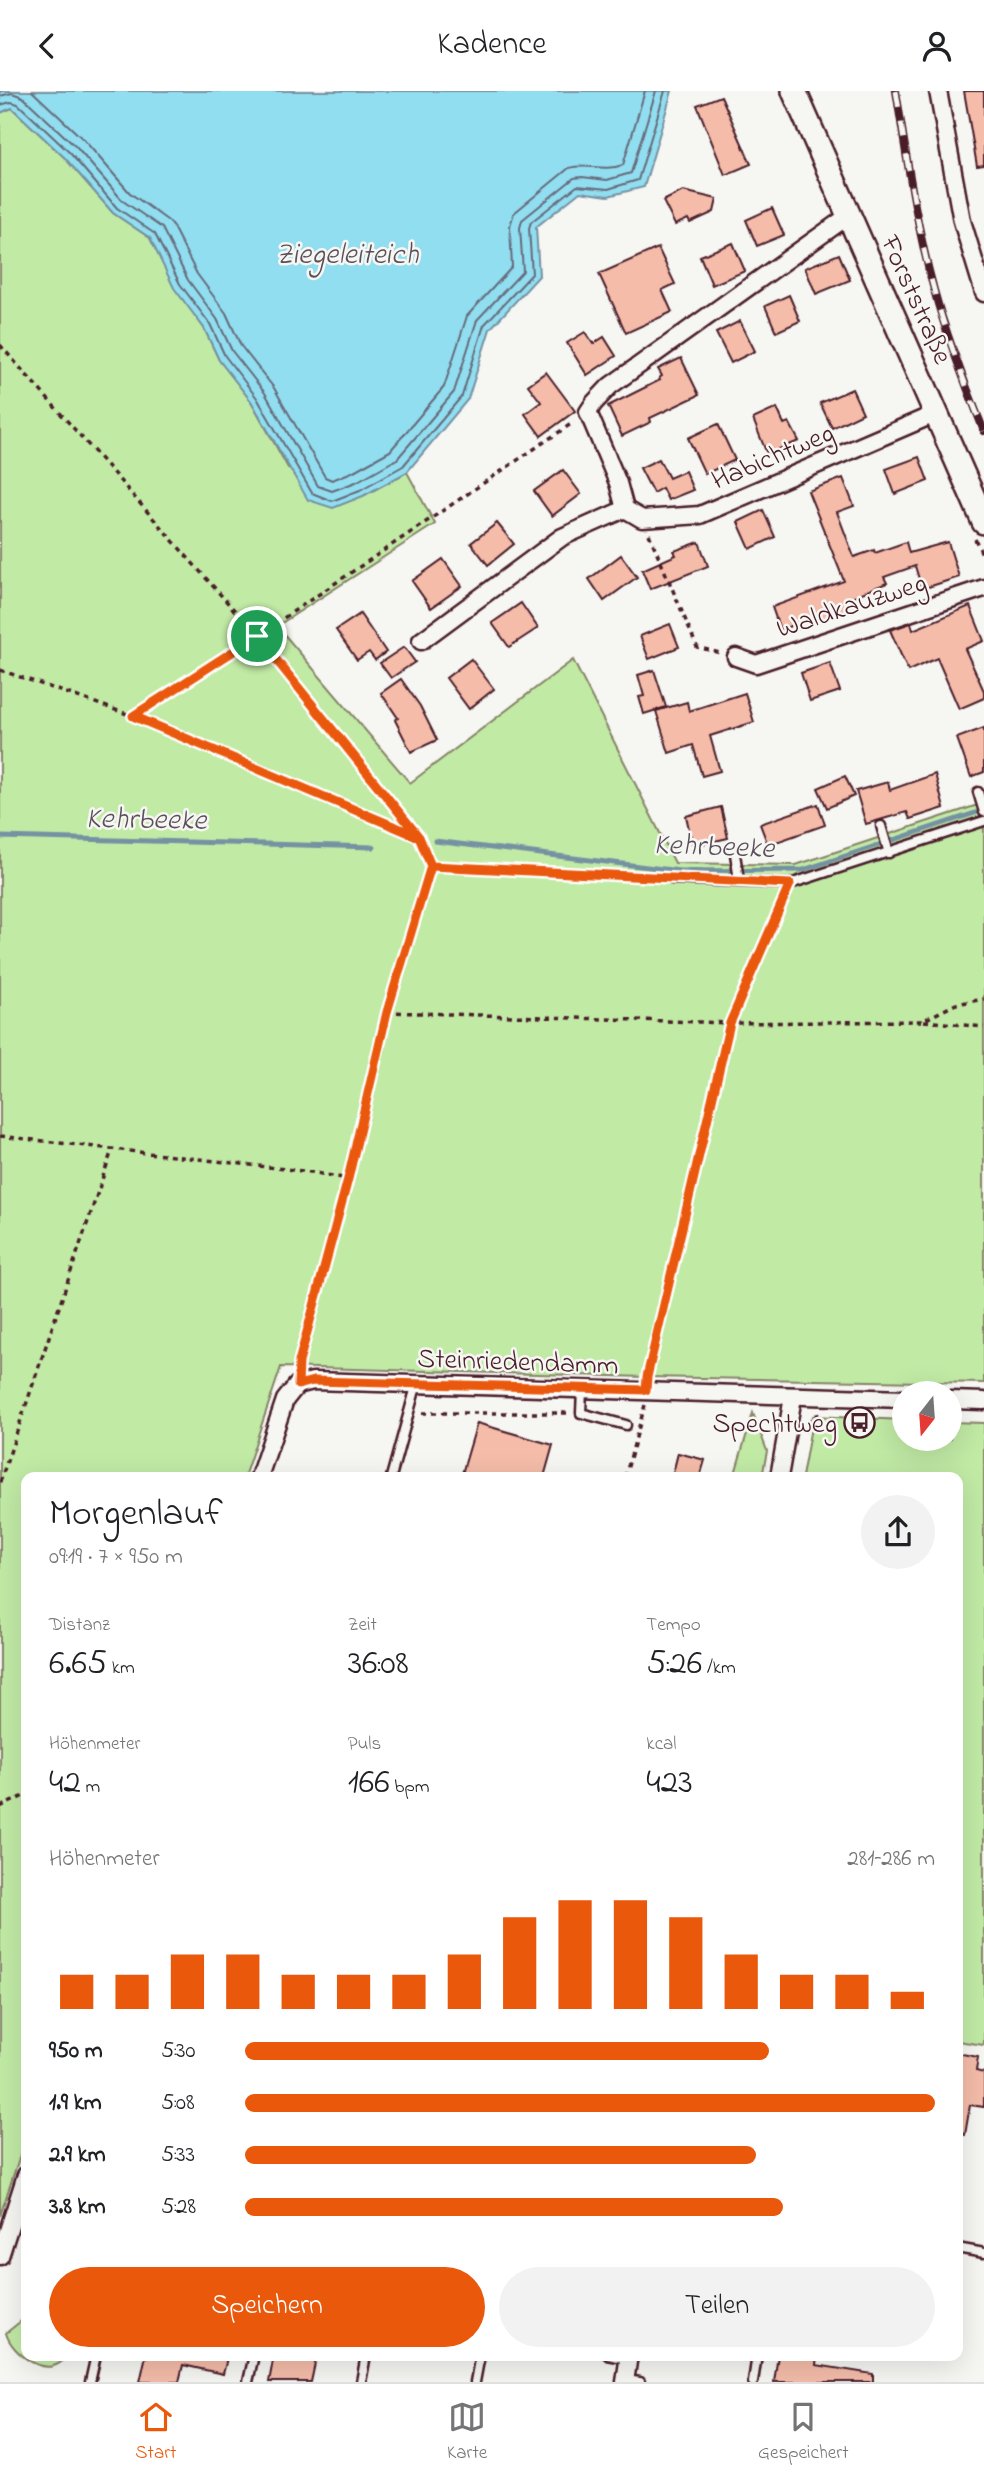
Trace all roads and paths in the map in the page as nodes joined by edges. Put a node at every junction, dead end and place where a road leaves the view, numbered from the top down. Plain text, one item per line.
1 (794, 91) edge
2 (937, 91) edge
3 (848, 216) junction
4 (984, 293) edge
5 (0, 345) edge
6 (588, 412) junction
7 (937, 413) junction
8 (625, 509) junction
9 (642, 519) junction
10 (984, 521) edge
11 (984, 588) edge
12 (257, 636) junction
13 (421, 641) dead end
14 (736, 657) joint
15 (0, 670) edge
16 (133, 716) junction
17 (978, 792) dead end
18 (984, 813) edge
19 (984, 821) edge
20 (881, 826) dead end
21 (419, 837) junction
22 (889, 853) junction
23 (735, 854) dead end
24 (431, 866) junction
25 (672, 879) joint
26 (739, 880) junction
27 (790, 884) junction
28 (984, 999) edge
29 (387, 1012) junction
30 (922, 1021) junction
31 (730, 1023) junction
32 (984, 1027) edge
33 (0, 1136) edge
34 (112, 1150) junction
35 (348, 1179) junction
36 (417, 1383) junction
37 (298, 1385) junction
38 (582, 1388) junction
39 (646, 1390) junction
40 (793, 1397) junction
41 (892, 1399) edge
42 (962, 1400) edge
43 (984, 1401) edge
44 (832, 1412) dead end
45 (409, 1413) junction
46 (581, 1413) junction
47 (626, 1425) dead end
48 (800, 1439) dead end
49 (261, 1472) edge
50 (392, 1472) edge
51 (780, 1472) edge
52 (0, 1482) edge
53 (21, 1798) edge
54 (0, 1808) edge
55 (21, 2191) edge
56 (963, 2249) edge
57 (984, 2253) edge
58 (0, 2256) edge
59 (95, 2361) edge
60 (253, 2361) edge
61 (365, 2361) edge
62 (479, 2361) edge
63 (629, 2361) edge
64 (756, 2361) edge
65 (630, 2381) edge
66 (90, 2382) edge
67 (248, 2382) edge
68 (361, 2382) edge
69 (475, 2382) edge
70 (753, 2382) edge

1 - 3 main road, Forststraße
2 - 4 street
3 - 6 street, Forststraße
3 - 7 main road, Forststraße
5 - 12 path
6 - 8 street
6 - 12 path
7 - 9 street, Habichtweg
7 - 10 main road, Forststraße
8 - 9 street
8 - 13 street
9 - 14 path
11 - 14 street, Waldkauzweg
12 - 16 path
12 - 21 path
15 - 16 path
16 - 21 path
17 - 18 lane
19 - 22 lane
20 - 22 lane
21 - 24 path
22 - 27 lane
23 - 26 lane
24 - 25 path
24 - 29 path
25 - 26 lane
26 - 27 lane
27 - 31 path
28 - 30 path
29 - 31 path
29 - 35 path
30 - 31 path
30 - 32 path
31 - 39 path
33 - 34 path
34 - 35 path
34 - 52 path
35 - 37 path
36 - 37 street, Steinriedendamm
36 - 38 street, Steinriedendamm
36 - 45 lane
37 - 49 street
38 - 39 street, Steinriedendamm
38 - 46 lane
39 - 40 street, Steinriedendamm
40 - 41 street, Steinriedendamm
40 - 51 street
42 - 43 street
44 - 48 path
45 - 46 path
45 - 50 lane
46 - 47 lane
53 - 54 path
55 - 58 street
56 - 57 lane
59 - 66 lane
60 - 67 lane
61 - 68 lane
62 - 69 lane
63 - 65 street
64 - 70 lane

